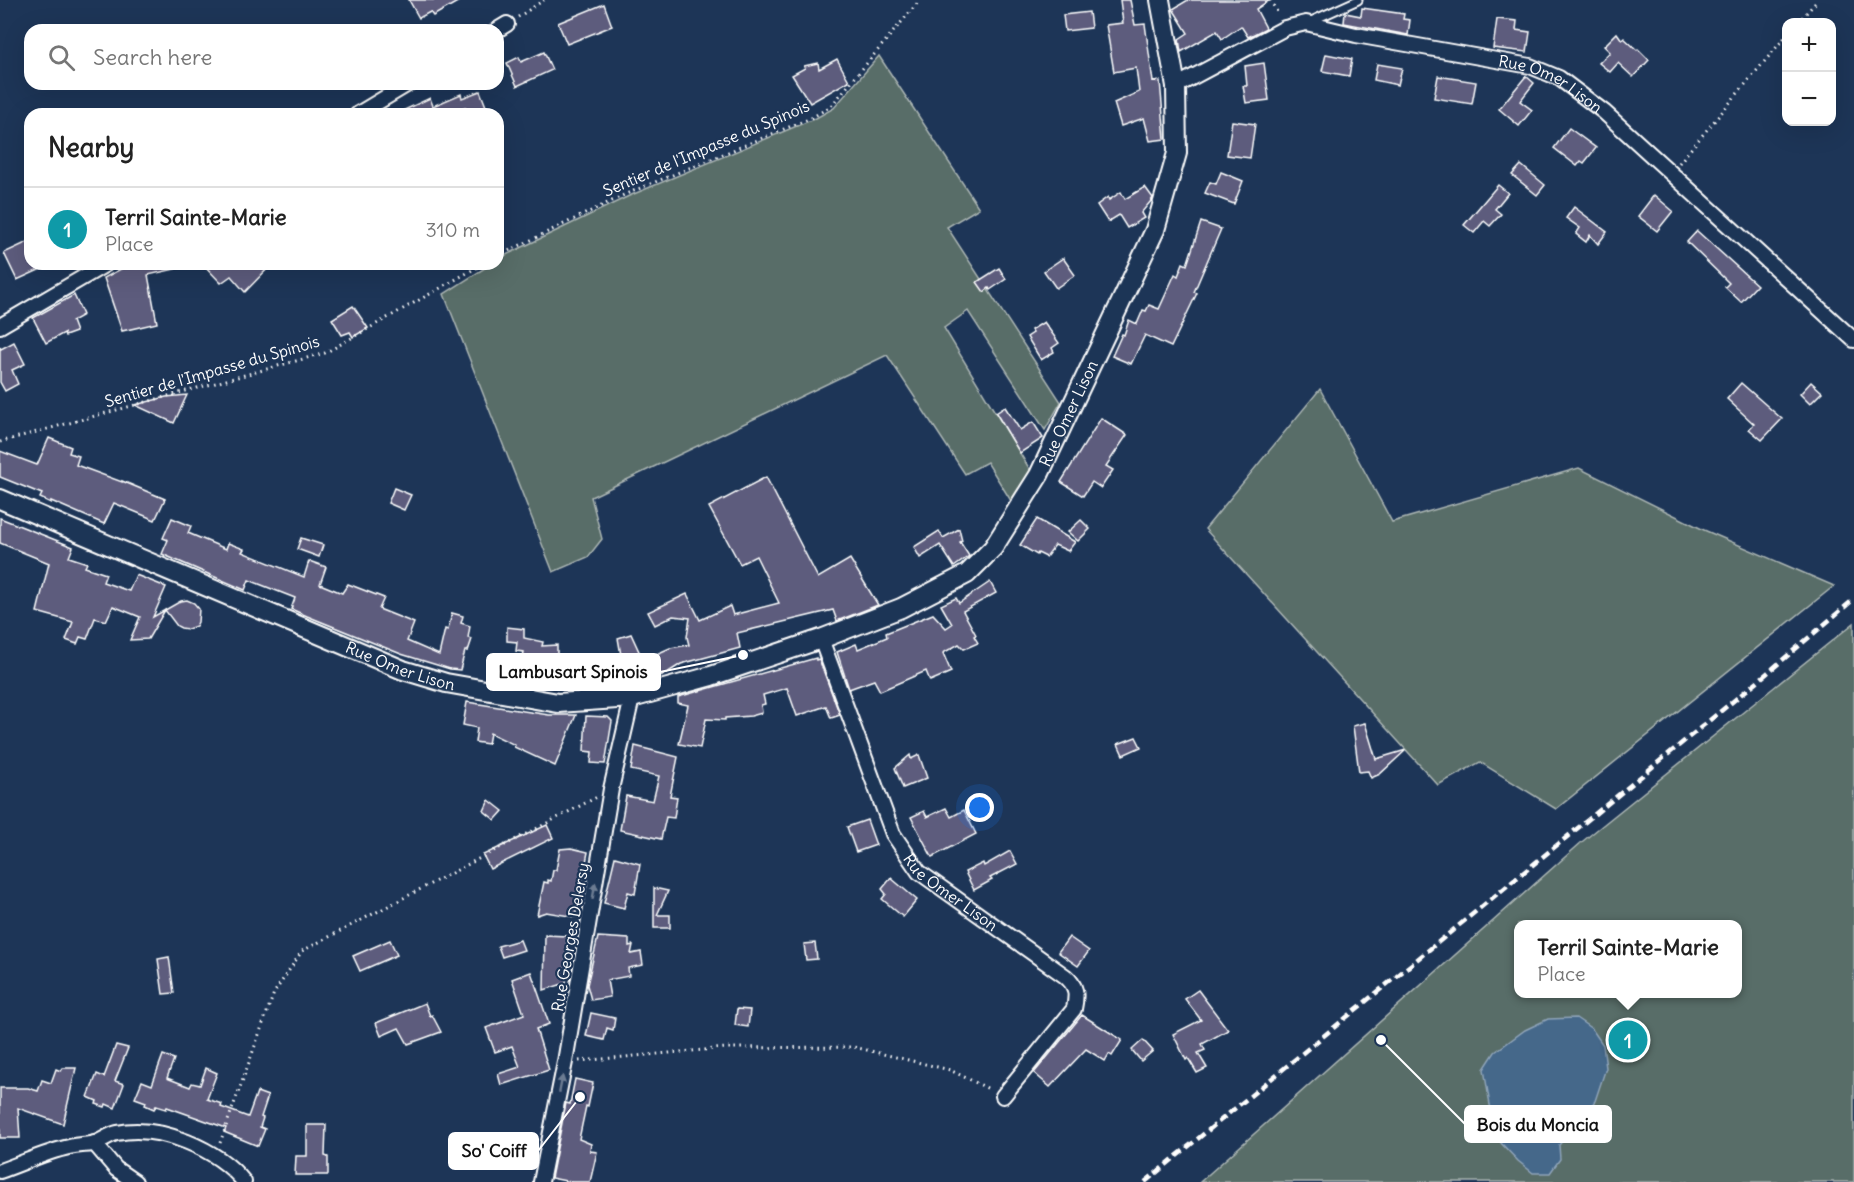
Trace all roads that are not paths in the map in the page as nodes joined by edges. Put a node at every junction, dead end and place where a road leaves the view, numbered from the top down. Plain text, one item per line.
1 (1160, 0) edge
2 (1358, 0) edge
3 (1306, 23) junction
4 (1176, 86) junction
5 (398, 90) edge
6 (368, 108) edge
7 (96, 270) edge
8 (0, 326) edge
9 (1854, 340) edge
10 (0, 498) edge
11 (821, 639) junction
12 (632, 698) junction
13 (1003, 1096) road end
14 (94, 1143) junction
15 (0, 1171) edge
16 (135, 1182) edge
17 (244, 1182) edge
18 (541, 1182) edge

1 - 4 street, Rue Omer Lison
2 - 3 lane
3 - 4 street, Rue Omer Lison
3 - 9 street, Rue Omer Lison
4 - 11 street, Rue Omer Lison
5 - 6 street
7 - 8 street
10 - 12 street, Rue Omer Lison
11 - 12 street, Rue Omer Lison
11 - 13 street, Rue Omer Lison
18 -> 12 street, Rue Georges Delersy
14 - 15 street
14 - 16 street
14 - 17 street

